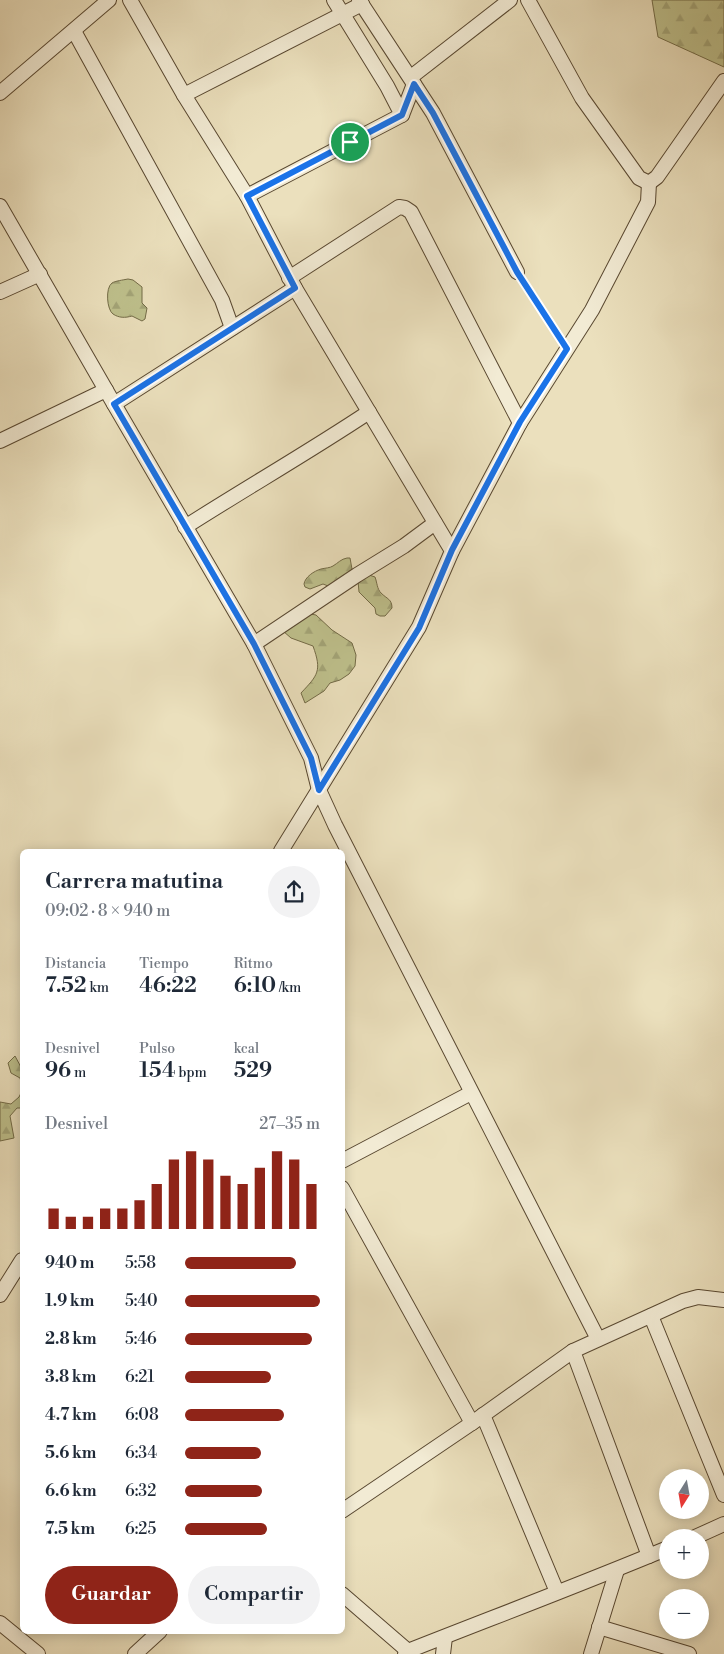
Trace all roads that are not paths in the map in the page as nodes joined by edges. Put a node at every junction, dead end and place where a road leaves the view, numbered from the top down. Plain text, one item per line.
1 (110, 0) edge
2 (130, 0) edge
3 (334, 0) edge
4 (510, 0) edge
5 (528, 0) edge
6 (360, 2) edge
7 (343, 13) junction
8 (74, 31) junction
9 (413, 81) junction
10 (724, 81) edge
11 (0, 93) edge
12 (184, 94) junction
13 (402, 115) junction
14 (649, 183) junction
15 (247, 196) junction
16 (0, 206) edge
17 (517, 272) road end
18 (40, 274) junction
19 (292, 283) junction
20 (0, 292) edge
21 (232, 328) junction
22 (106, 390) junction
23 (114, 404) junction
24 (369, 412) junction
25 (520, 422) junction
26 (0, 441) edge
27 (435, 523) junction
28 (185, 526) junction
29 (452, 550) junction
30 (254, 644) junction
31 (319, 790) junction
32 (282, 849) edge
33 (472, 1093) junction
34 (345, 1159) edge
35 (345, 1193) edge
36 (20, 1263) edge
37 (0, 1295) edge
38 (724, 1300) edge
39 (651, 1316) junction
40 (598, 1339) junction
41 (573, 1351) junction
42 (478, 1419) junction
43 (724, 1495) edge
44 (345, 1509) edge
45 (724, 1524) edge
46 (709, 1531) edge
47 (659, 1552) edge
48 (650, 1556) junction
49 (617, 1570) junction
50 (557, 1592) junction
51 (345, 1597) edge
52 (0, 1622) edge
53 (599, 1627) junction
54 (157, 1634) edge
55 (445, 1637) junction
56 (406, 1653) edge
57 (38, 1654) edge
58 (135, 1654) edge
59 (444, 1654) edge
60 (591, 1654) edge
61 (689, 1654) edge

1 - 8 street
2 - 12 street
3 - 7 street
4 - 9 street
5 - 14 street
6 - 7 street
6 - 9 street
7 - 12 street
7 - 13 street
8 - 11 street
8 - 21 street
9 - 13 street
9 - 17 street
10 - 14 street
12 - 15 street
13 - 15 street
14 - 25 street
15 - 19 street
16 - 18 street
18 - 20 street
18 - 22 street
19 - 21 street
19 - 24 street
19 - 25 street
21 - 23 street
22 - 23 street
22 - 26 street
23 - 28 street
24 - 27 street
24 - 28 street
25 - 29 street
27 - 29 street
27 - 30 street
28 - 30 street
29 - 31 street
30 - 31 street
31 - 32 street
31 - 33 street
33 - 34 street
33 - 40 street
35 - 42 street
36 - 37 street
38 - 39 street
39 - 40 street
39 - 43 street
40 - 41 street
41 - 42 street
41 - 48 street
42 - 44 street
42 - 50 street
45 - 46 street
47 - 48 street
48 - 49 street
49 - 50 street
49 - 53 street
50 - 55 street
51 - 56 street
52 - 57 street
53 - 60 street
53 - 61 street
54 - 58 street
55 - 56 street
55 - 59 street

